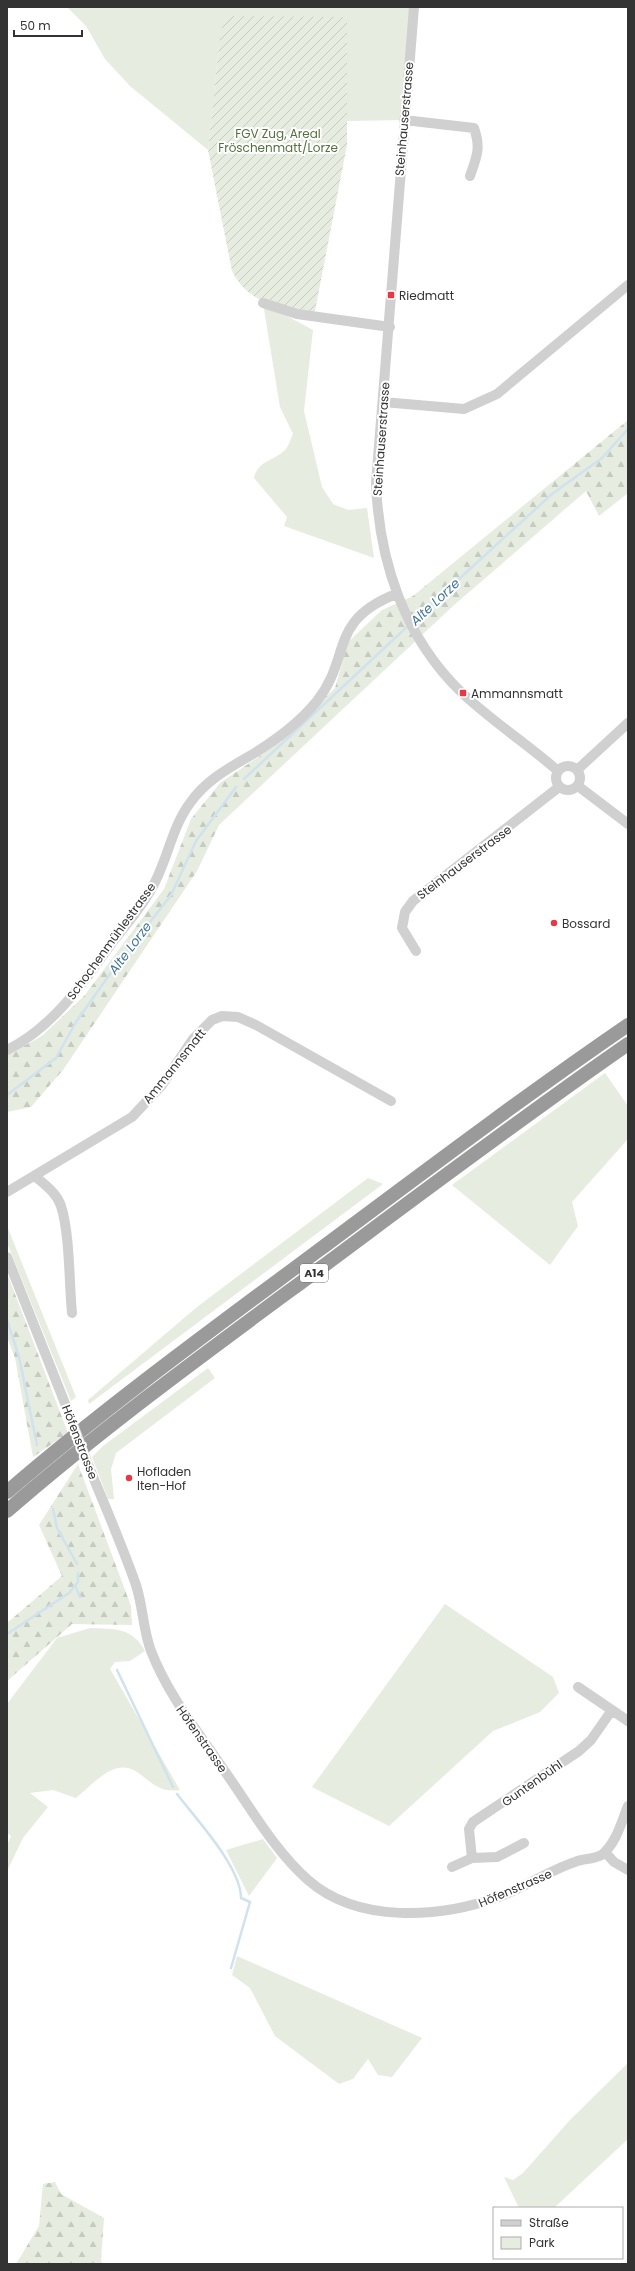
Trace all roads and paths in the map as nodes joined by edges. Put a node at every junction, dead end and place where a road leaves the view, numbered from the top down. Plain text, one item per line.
1 (414, 7) edge
2 (404, 120) junction
3 (470, 176) dead end
4 (628, 285) edge
5 (263, 303) dead end
6 (390, 327) junction
7 (383, 402) junction
8 (396, 594) junction
9 (628, 723) edge
10 (577, 770) junction
11 (558, 771) junction
12 (578, 786) junction
13 (559, 787) junction
14 (628, 824) edge
15 (416, 951) dead end
16 (628, 1025) edge
17 (628, 1044) edge
18 (7, 1050) edge
19 (391, 1101) dead end
20 (35, 1176) junction
21 (7, 1192) edge
22 (7, 1257) edge
23 (72, 1313) dead end
24 (7, 1492) edge
25 (7, 1511) edge
26 (578, 1687) dead end
27 (612, 1710) junction
28 (628, 1721) edge
29 (628, 1806) edge
30 (524, 1843) dead end
31 (605, 1852) junction
32 (472, 1858) junction
33 (452, 1866) dead end
34 (628, 1870) edge

1 - 2 street, Steinhauserstrasse
2 - 3 street
2 - 6 street, Steinhauserstrasse
4 - 7 street
5 - 6 street
6 - 7 street, Steinhauserstrasse
7 - 8 street, Steinhauserstrasse
8 - 11 street, Steinhauserstrasse
8 - 18 street, Schochenmühlestrasse
9 - 10 street
10 - 11 street
10 - 12 street
11 - 13 street
12 - 13 street
12 - 14 street
13 - 15 street, Steinhauserstrasse
16 - 24 highway, A14
17 - 25 highway, A14
19 - 20 street, Ammannsmatt
20 - 21 street, Ammannsmatt
20 - 23 street
22 - 31 street, Höfenstrasse, bridge
26 - 27 street
27 - 28 street
27 - 32 street, Guntenbühl
29 - 31 street
30 - 32 street
31 - 34 street
32 - 33 street

